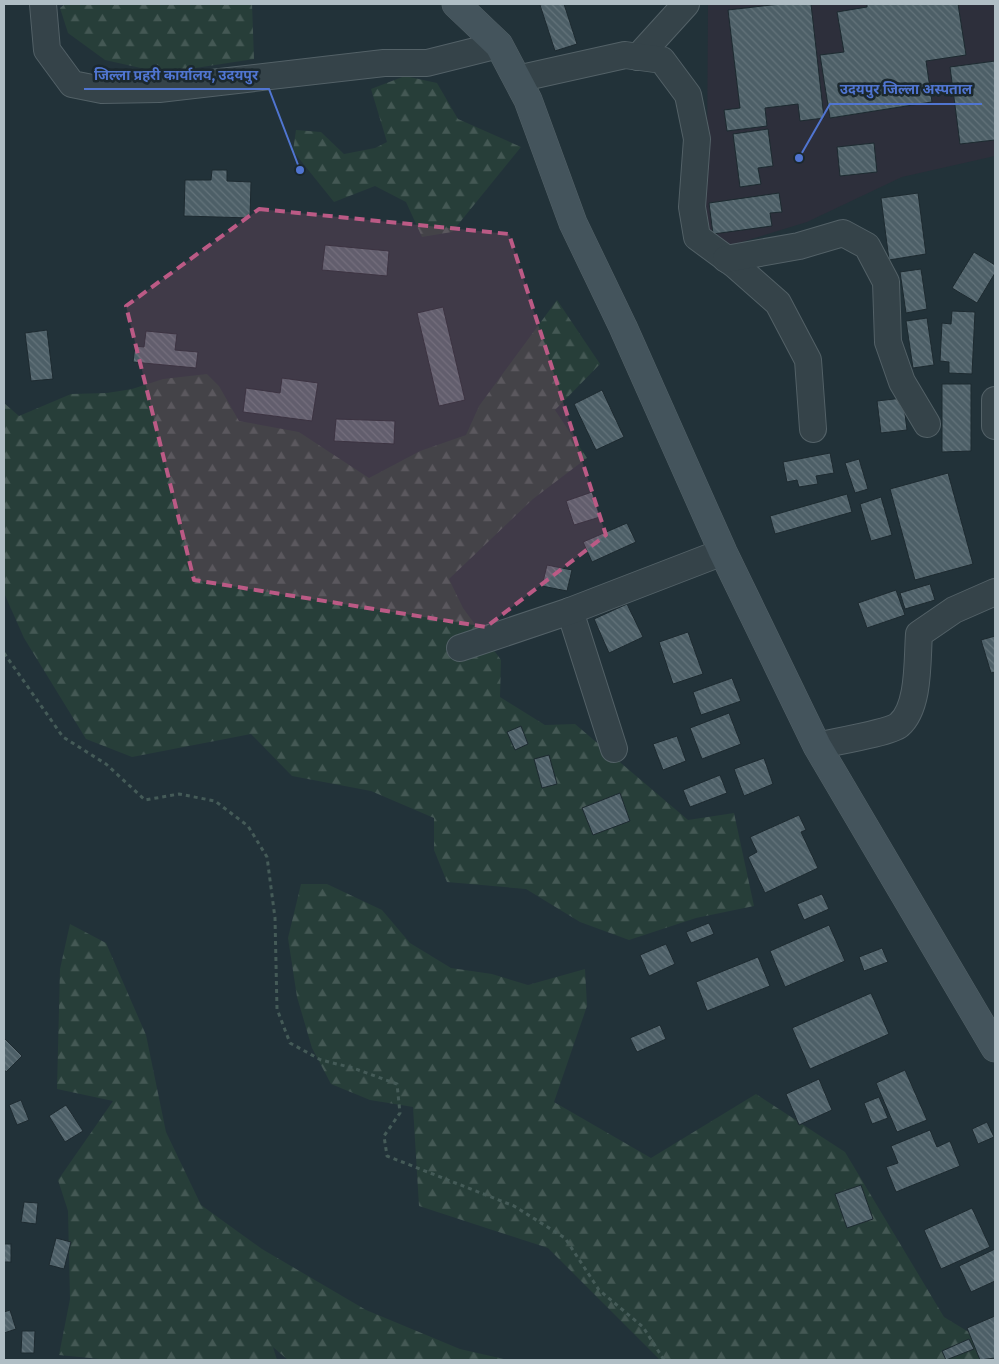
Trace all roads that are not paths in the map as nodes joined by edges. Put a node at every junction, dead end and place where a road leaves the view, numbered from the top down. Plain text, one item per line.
1 (43, 4) edge
2 (456, 4) edge
3 (686, 4) edge
4 (499, 45) junction
5 (638, 57) junction
6 (517, 79) junction
7 (726, 259) junction
8 (995, 400) edge
9 (928, 424) dead end
10 (995, 426) edge
11 (813, 429) dead end
12 (723, 552) junction
13 (995, 592) edge
14 (570, 611) junction
15 (460, 648) dead end
16 (817, 746) junction
17 (614, 749) dead end
18 (995, 1048) edge

1 - 4 street
2 - 4 main road
3 - 5 street
4 - 6 main road
5 - 6 street
5 - 7 street
6 - 12 main road
7 - 9 street
7 - 11 street
8 - 10 street
12 - 14 street
12 - 16 main road
13 - 16 street
14 - 15 street
14 - 17 street
16 - 18 main road

